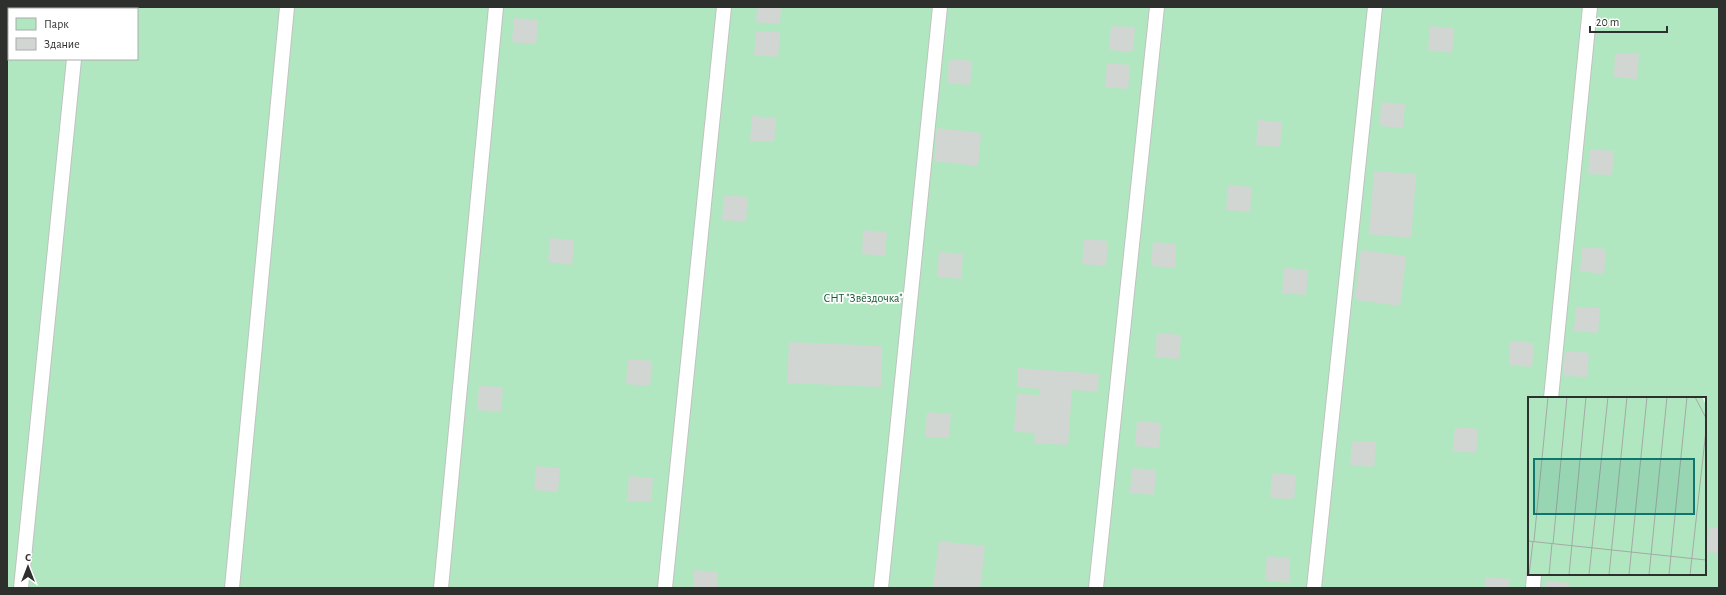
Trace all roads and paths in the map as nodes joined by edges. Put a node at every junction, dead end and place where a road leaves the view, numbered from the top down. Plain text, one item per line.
1 (287, 7) edge
2 (496, 7) edge
3 (724, 7) edge
4 (940, 7) edge
5 (1157, 7) edge
6 (1376, 7) edge
7 (1590, 7) edge
8 (74, 60) edge
9 (1551, 397) edge
10 (1534, 575) edge
11 (21, 588) edge
12 (232, 588) edge
13 (441, 588) edge
14 (665, 588) edge
15 (881, 588) edge
16 (1096, 588) edge
17 (1314, 588) edge
18 (1532, 588) edge

1 - 12 lane
2 - 13 lane
3 - 14 lane
4 - 15 lane
5 - 16 lane
6 - 17 lane
7 - 9 lane
8 - 11 lane
10 - 18 lane

